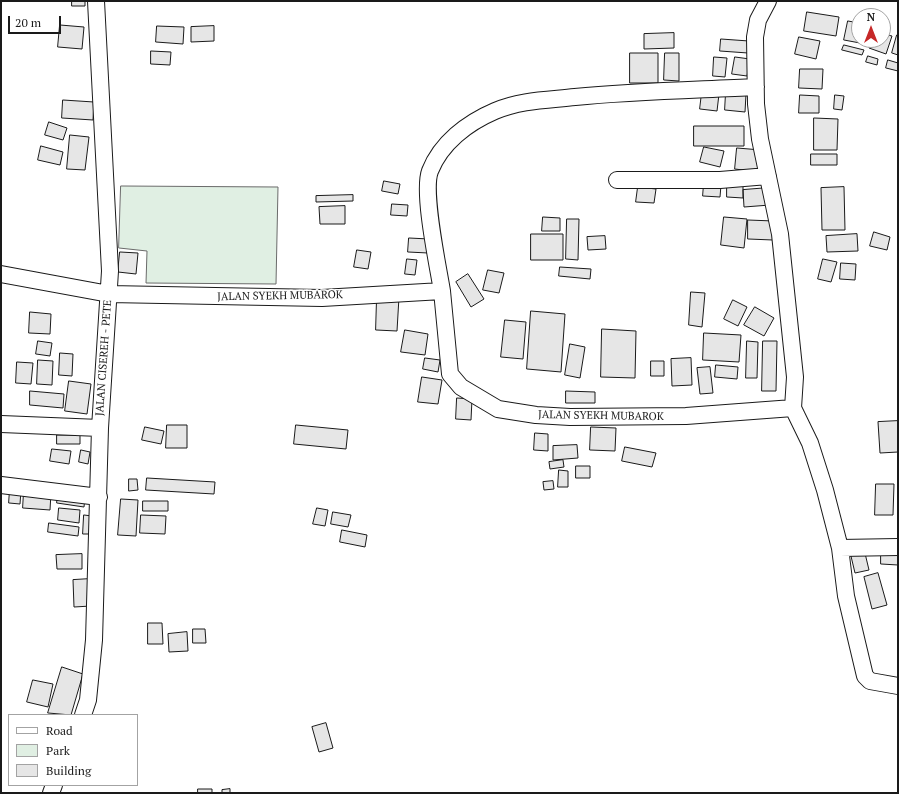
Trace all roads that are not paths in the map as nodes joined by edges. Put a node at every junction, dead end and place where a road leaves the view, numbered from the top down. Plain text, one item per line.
1 (96, 1) edge
2 (768, 1) edge
3 (756, 87) junction
4 (768, 176) junction
5 (617, 180) dead end
6 (1, 274) edge
7 (442, 291) junction
8 (109, 294) junction
9 (793, 408) junction
10 (1, 424) edge
11 (100, 428) junction
12 (1, 485) edge
13 (99, 497) junction
14 (898, 547) edge
15 (840, 548) junction
16 (898, 686) edge
17 (83, 714) edge

1 - 8 street, JALAN CISEREH - PETE
2 - 3 street
3 - 4 street
3 - 7 street
4 - 5 street
4 - 9 street
6 - 8 street, JALAN SYEKH MUBAROK
7 - 8 street, JALAN SYEKH MUBAROK
7 - 9 street, JALAN SYEKH MUBAROK
8 - 11 street, JALAN CISEREH - PETE
9 - 15 street
10 - 11 street
11 - 13 street, JALAN CISEREH - PETE
12 - 13 street
13 - 17 street, JALAN CISEREH - PETE
14 - 15 street
15 - 16 street

